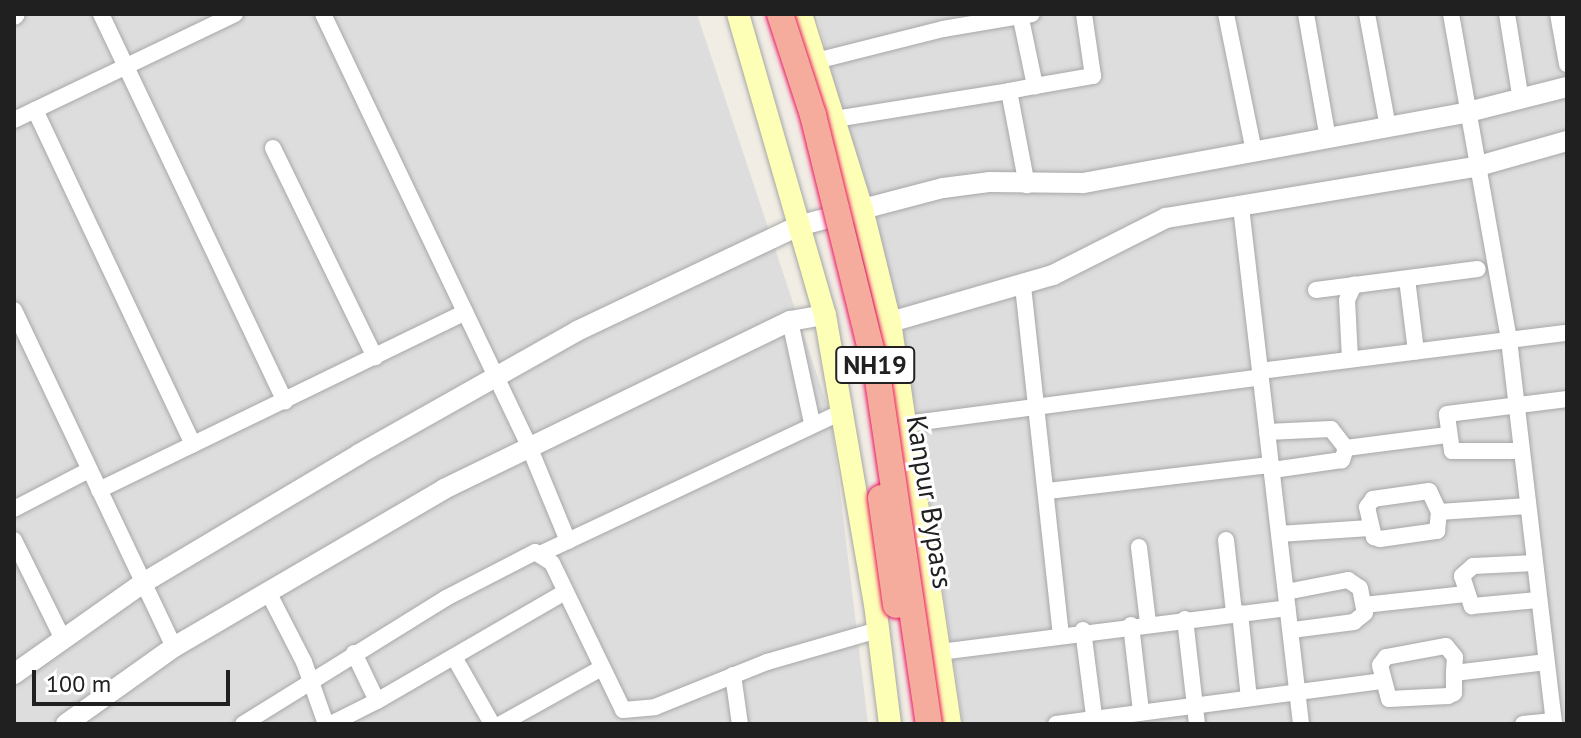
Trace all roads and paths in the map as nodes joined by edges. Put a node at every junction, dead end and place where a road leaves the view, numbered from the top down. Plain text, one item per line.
1 (101, 14) edge
2 (235, 14) edge
3 (323, 14) edge
4 (738, 14) edge
5 (763, 14) edge
6 (780, 14) edge
7 (801, 14) edge
8 (1084, 14) edge
9 (1226, 14) edge
10 (1306, 14) edge
11 (1367, 14) edge
12 (1451, 14) edge
13 (1507, 14) edge
14 (1558, 14) edge
15 (1024, 15) edge
16 (941, 21) edge
17 (816, 61) junction
18 (1567, 64) edge
19 (124, 66) junction
20 (1035, 86) junction
21 (1567, 87) edge
22 (1009, 91) junction
23 (1521, 100) junction
24 (35, 110) junction
25 (1468, 112) junction
26 (835, 119) junction
27 (14, 120) edge
28 (1388, 127) junction
29 (1328, 139) junction
30 (1567, 141) edge
31 (273, 148) dead end
32 (1254, 152) junction
33 (1479, 166) junction
34 (1027, 185) junction
35 (1241, 207) junction
36 (862, 209) junction
37 (798, 226) junction
38 (1478, 269) dead end
39 (1407, 279) junction
40 (1354, 285) junction
41 (1023, 286) junction
42 (1316, 290) dead end
43 (14, 310) edge
44 (465, 312) junction
45 (825, 315) junction
46 (790, 321) junction
47 (890, 322) junction
48 (1567, 333) edge
49 (1509, 340) junction
50 (1416, 351) junction
51 (375, 357) junction
52 (1350, 359) junction
53 (1261, 374) junction
54 (496, 377) junction
55 (1567, 399) edge
56 (285, 402) junction
57 (1038, 404) junction
58 (1517, 406) junction
59 (844, 411) junction
60 (812, 423) junction
61 (906, 424) junction
62 (1267, 432) junction
63 (1447, 435) junction
64 (528, 444) junction
65 (193, 445) junction
66 (1346, 448) junction
67 (1522, 451) junction
68 (1272, 468) junction
69 (89, 470) junction
70 (99, 490) junction
71 (1048, 491) junction
72 (1528, 506) junction
73 (14, 509) edge
74 (1439, 512) junction
75 (1370, 528) junction
76 (1279, 534) junction
77 (14, 540) edge
78 (1226, 540) dead end
79 (568, 541) junction
80 (1139, 547) dead end
81 (542, 553) junction
82 (1535, 563) junction
83 (21, 571) edge
84 (143, 583) junction
85 (268, 592) junction
86 (565, 592) junction
87 (1465, 594) junction
88 (1287, 600) junction
89 (1538, 600) junction
90 (1364, 605) junction
91 (1237, 613) junction
92 (1185, 619) junction
93 (1140, 624) junction
94 (878, 630) junction
95 (1083, 630) junction
96 (1292, 630) junction
97 (1061, 634) junction
98 (63, 639) junction
99 (174, 647) junction
100 (940, 652) junction
101 (354, 653) junction
102 (454, 657) junction
103 (1546, 662) junction
104 (600, 669) junction
105 (1454, 673) junction
106 (14, 674) edge
107 (733, 675) junction
108 (312, 681) junction
109 (1381, 681) junction
110 (1297, 692) junction
111 (1249, 698) junction
112 (377, 701) junction
113 (1195, 705) junction
114 (1141, 712) junction
115 (620, 717) edge
116 (1095, 721) edge
117 (1553, 722) edge
118 (66, 724) edge
119 (243, 724) edge
120 (328, 724) edge
121 (492, 724) edge
122 (501, 724) edge
123 (740, 724) edge
124 (890, 724) edge
125 (911, 724) edge
126 (929, 724) edge
127 (950, 724) edge
128 (1056, 724) edge
129 (1197, 724) edge
130 (1301, 724) edge
131 (1523, 724) edge

1 - 19 street
2 - 19 street
3 - 44 street
4 - 37 main road
5 - 125 highway, Kanpur Bypass / NH19, bridge
6 - 126 highway, Kanpur Bypass / NH19, bridge
7 - 17 main road
8 - 20 street
9 - 32 street
10 - 29 street
11 - 28 street
12 - 25 street
13 - 23 street
14 - 18 street
15 - 16 street
15 - 20 street
16 - 17 street
17 - 26 main road
19 - 24 street
19 - 56 street
20 - 22 street
21 - 23 street
22 - 26 street
22 - 34 street
23 - 25 street
24 - 27 street
24 - 65 street
25 - 28 street
25 - 33 street
26 - 36 main road
28 - 29 street
29 - 32 street
30 - 33 street
31 - 51 street
32 - 34 street
33 - 35 street
33 - 49 street
34 - 36 street
35 - 41 street
35 - 53 street
36 - 37 street
36 - 47 main road
37 - 45 main road
37 - 54 street
38 - 39 street
39 - 40 street
39 - 50 street
40 - 42 street
40 - 52 street
41 - 47 street
41 - 57 street
43 - 69 street
44 - 51 street
44 - 54 street
45 - 46 street
45 - 59 main road
46 - 60 street
46 - 64 street
47 - 61 main road
48 - 49 street
49 - 50 street
49 - 58 street
50 - 52 street
51 - 56 street
52 - 53 street
53 - 57 street
53 - 62 street
54 - 64 street
54 - 84 street
55 - 58 street
56 - 65 street
57 - 61 street
57 - 71 street
58 - 63 street
58 - 67 street
59 - 60 street
59 - 94 main road
60 - 79 street
61 - 100 main road
62 - 66 street
62 - 68 street
63 - 66 street
63 - 67 street
64 - 79 street
64 - 85 street
65 - 70 street
66 - 68 street
67 - 72 street
68 - 71 street
68 - 76 street
69 - 70 street
69 - 73 street
70 - 84 street
71 - 97 street
72 - 74 street
72 - 82 street
74 - 75 street
74 - 75 street
75 - 76 street
76 - 88 street
77 - 83 street
78 - 91 street
79 - 81 street
80 - 93 street
81 - 86 street
81 - 101 street
82 - 87 street
82 - 89 street
83 - 98 street
84 - 98 street
84 - 99 street
85 - 99 street
85 - 108 street
86 - 102 street
86 - 104 street
87 - 89 street
87 - 90 street
88 - 90 street
88 - 91 street
88 - 96 street
89 - 103 street
90 - 96 street
91 - 92 street
91 - 111 street
92 - 93 street
92 - 113 street
93 - 95 street
93 - 114 street
94 - 107 street
94 - 124 main road
95 - 97 street
95 - 116 street
96 - 110 street
97 - 100 street
98 - 106 street
99 - 118 street
100 - 127 main road
101 - 108 street
101 - 112 street
102 - 112 street
102 - 121 street
103 - 105 street
103 - 117 street
104 - 115 street
104 - 122 street
105 - 109 street
105 - 109 street
107 - 115 street
107 - 123 street
108 - 119 street
108 - 120 street
109 - 110 street
110 - 111 street
110 - 130 street
111 - 113 street
112 - 120 street
113 - 114 street
113 - 129 street
114 - 116 street
116 - 128 street
117 - 131 street

